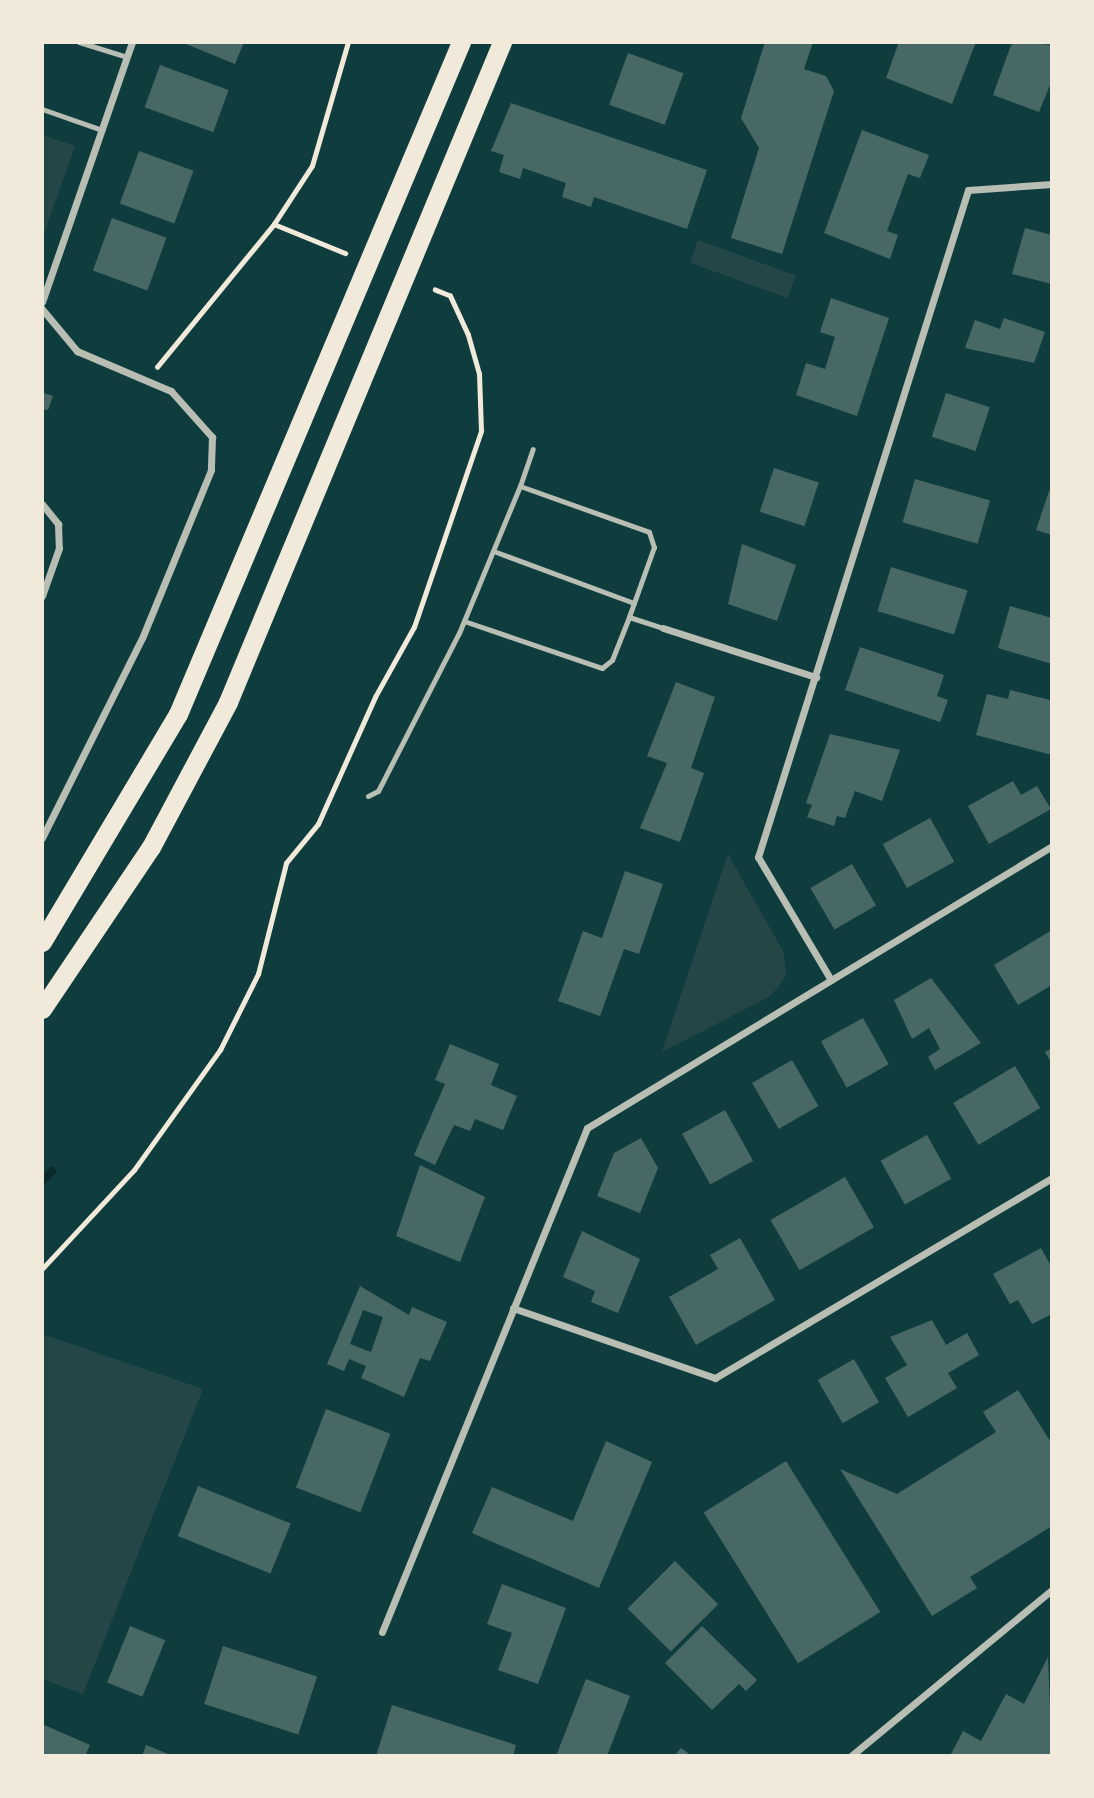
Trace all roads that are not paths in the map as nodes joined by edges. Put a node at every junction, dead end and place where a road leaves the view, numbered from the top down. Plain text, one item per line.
1 (79, 42) edge
2 (132, 42) edge
3 (461, 42) edge
4 (502, 42) edge
5 (127, 57) junction
6 (42, 109) edge
7 (102, 130) junction
8 (1052, 184) edge
9 (42, 302) edge
10 (42, 309) edge
11 (533, 449) dead end
12 (520, 486) junction
13 (42, 504) edge
14 (496, 552) junction
15 (42, 596) edge
16 (634, 603) junction
17 (629, 617) junction
18 (464, 621) junction
19 (663, 628) joint
20 (816, 677) junction
21 (368, 796) dead end
22 (42, 838) edge
23 (1052, 846) edge
24 (42, 942) edge
25 (831, 980) junction
26 (42, 1009) edge
27 (1052, 1178) edge
28 (513, 1308) junction
29 (1052, 1590) edge
30 (382, 1632) dead end
31 (851, 1756) edge

1 - 5 lane
2 - 5 street
3 - 24 highway
4 - 26 highway
5 - 7 street
6 - 7 lane
7 - 9 street
8 - 20 street
10 - 22 street
11 - 12 lane
12 - 14 lane
12 - 16 lane
13 - 15 street
14 - 16 lane
14 - 18 lane
16 - 17 lane
17 - 18 lane
17 - 19 lane
18 - 21 lane
19 - 20 street
20 - 25 street
23 - 25 street
25 - 28 street
27 - 28 street
28 - 30 street
29 - 31 street

